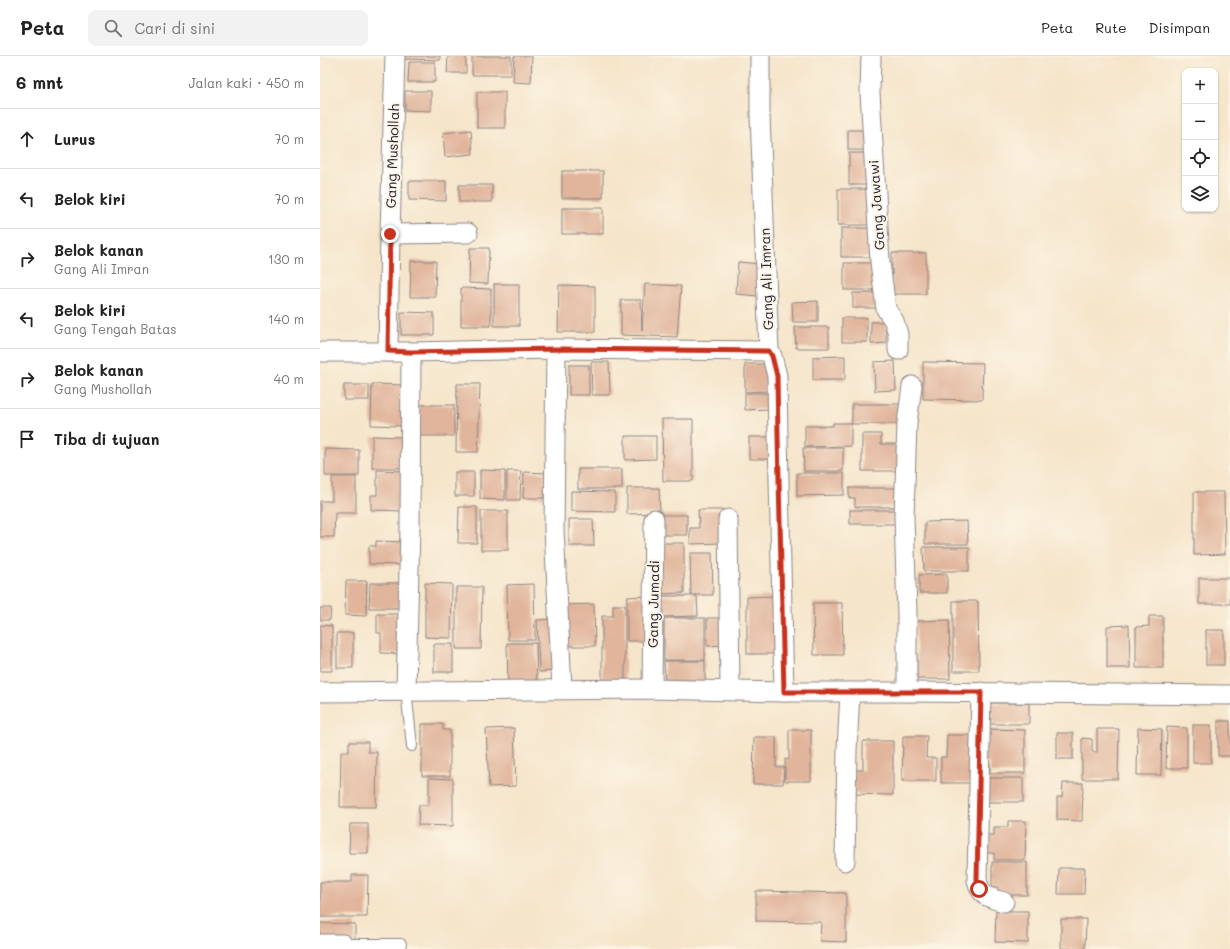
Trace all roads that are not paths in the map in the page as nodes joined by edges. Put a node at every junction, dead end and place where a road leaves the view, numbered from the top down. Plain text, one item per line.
1 (395, 56) edge
2 (760, 56) edge
3 (871, 56) edge
4 (468, 233) dead end
5 (390, 234) junction
6 (556, 349) junction
7 (898, 350) dead end
8 (388, 351) junction
9 (769, 351) junction
10 (320, 352) edge
11 (411, 352) junction
12 (912, 386) dead end
13 (654, 519) dead end
14 (728, 519) dead end
15 (406, 690) junction
16 (562, 690) junction
17 (652, 690) junction
18 (730, 690) junction
19 (320, 692) edge
20 (784, 692) junction
21 (850, 692) junction
22 (908, 692) junction
23 (981, 692) junction
24 (1230, 695) edge
25 (412, 746) dead end
26 (845, 861) dead end
27 (1004, 902) dead end
28 (320, 944) edge
29 (401, 944) dead end
30 (343, 947) edge

1 - 5 street, Gang Mushollah
2 - 9 street, Gang Ali Imran
3 - 7 street, Gang Jawawi
4 - 5 street
5 - 8 street, Gang Mushollah
6 - 9 street
6 - 11 street
6 - 16 street
8 - 10 street
8 - 11 street
9 - 20 street, Gang Ali Imran
11 - 15 street
12 - 22 street
13 - 17 street, Gang Jumadi
14 - 18 street
15 - 16 street
15 - 19 street
15 - 25 lane
16 - 17 street
17 - 18 street
18 - 20 street
20 - 21 street
21 - 22 street
21 - 26 street
22 - 23 street
23 - 24 street
23 - 27 street
28 - 30 street
29 - 30 lane

